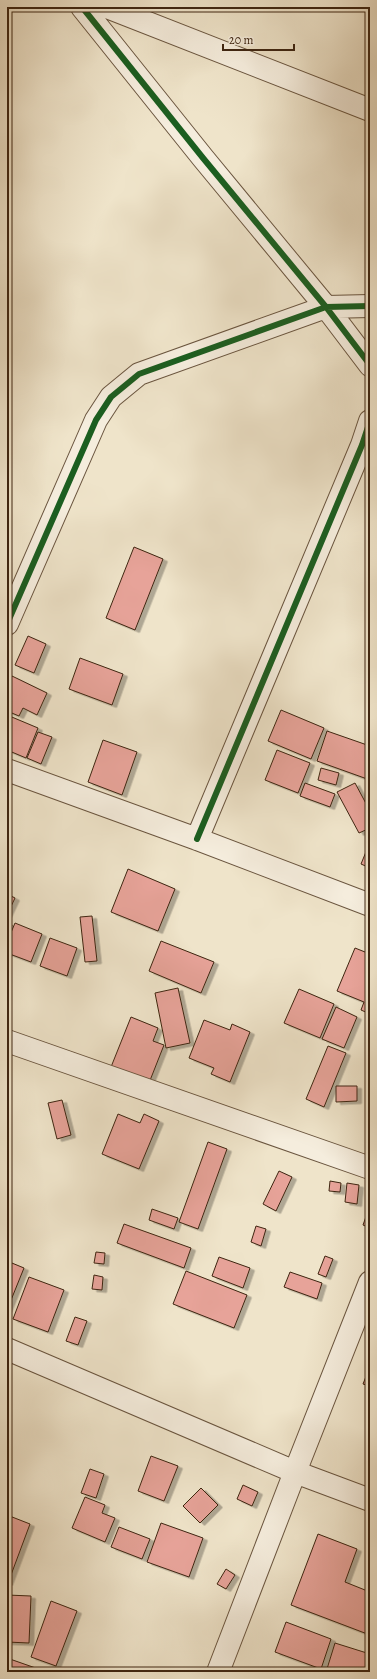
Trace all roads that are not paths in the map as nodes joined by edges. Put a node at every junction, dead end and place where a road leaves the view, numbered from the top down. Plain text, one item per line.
1 (82, 7) edge
2 (108, 7) edge
3 (370, 110) edge
4 (326, 306) junction
5 (370, 306) edge
6 (370, 365) edge
7 (370, 421) edge
8 (7, 624) edge
9 (7, 770) edge
10 (197, 839) junction
11 (370, 906) edge
12 (7, 1041) edge
13 (370, 1168) edge
14 (370, 1282) edge
15 (8, 1353) edge
16 (294, 1472) junction
17 (370, 1500) edge
18 (218, 1672) edge

1 - 4 street
2 - 3 street
4 - 5 street
4 - 6 street
4 - 8 street
7 - 10 street
9 - 10 street
10 - 11 street
12 - 13 street
14 - 16 street
15 - 16 street
16 - 17 street
16 - 18 street

